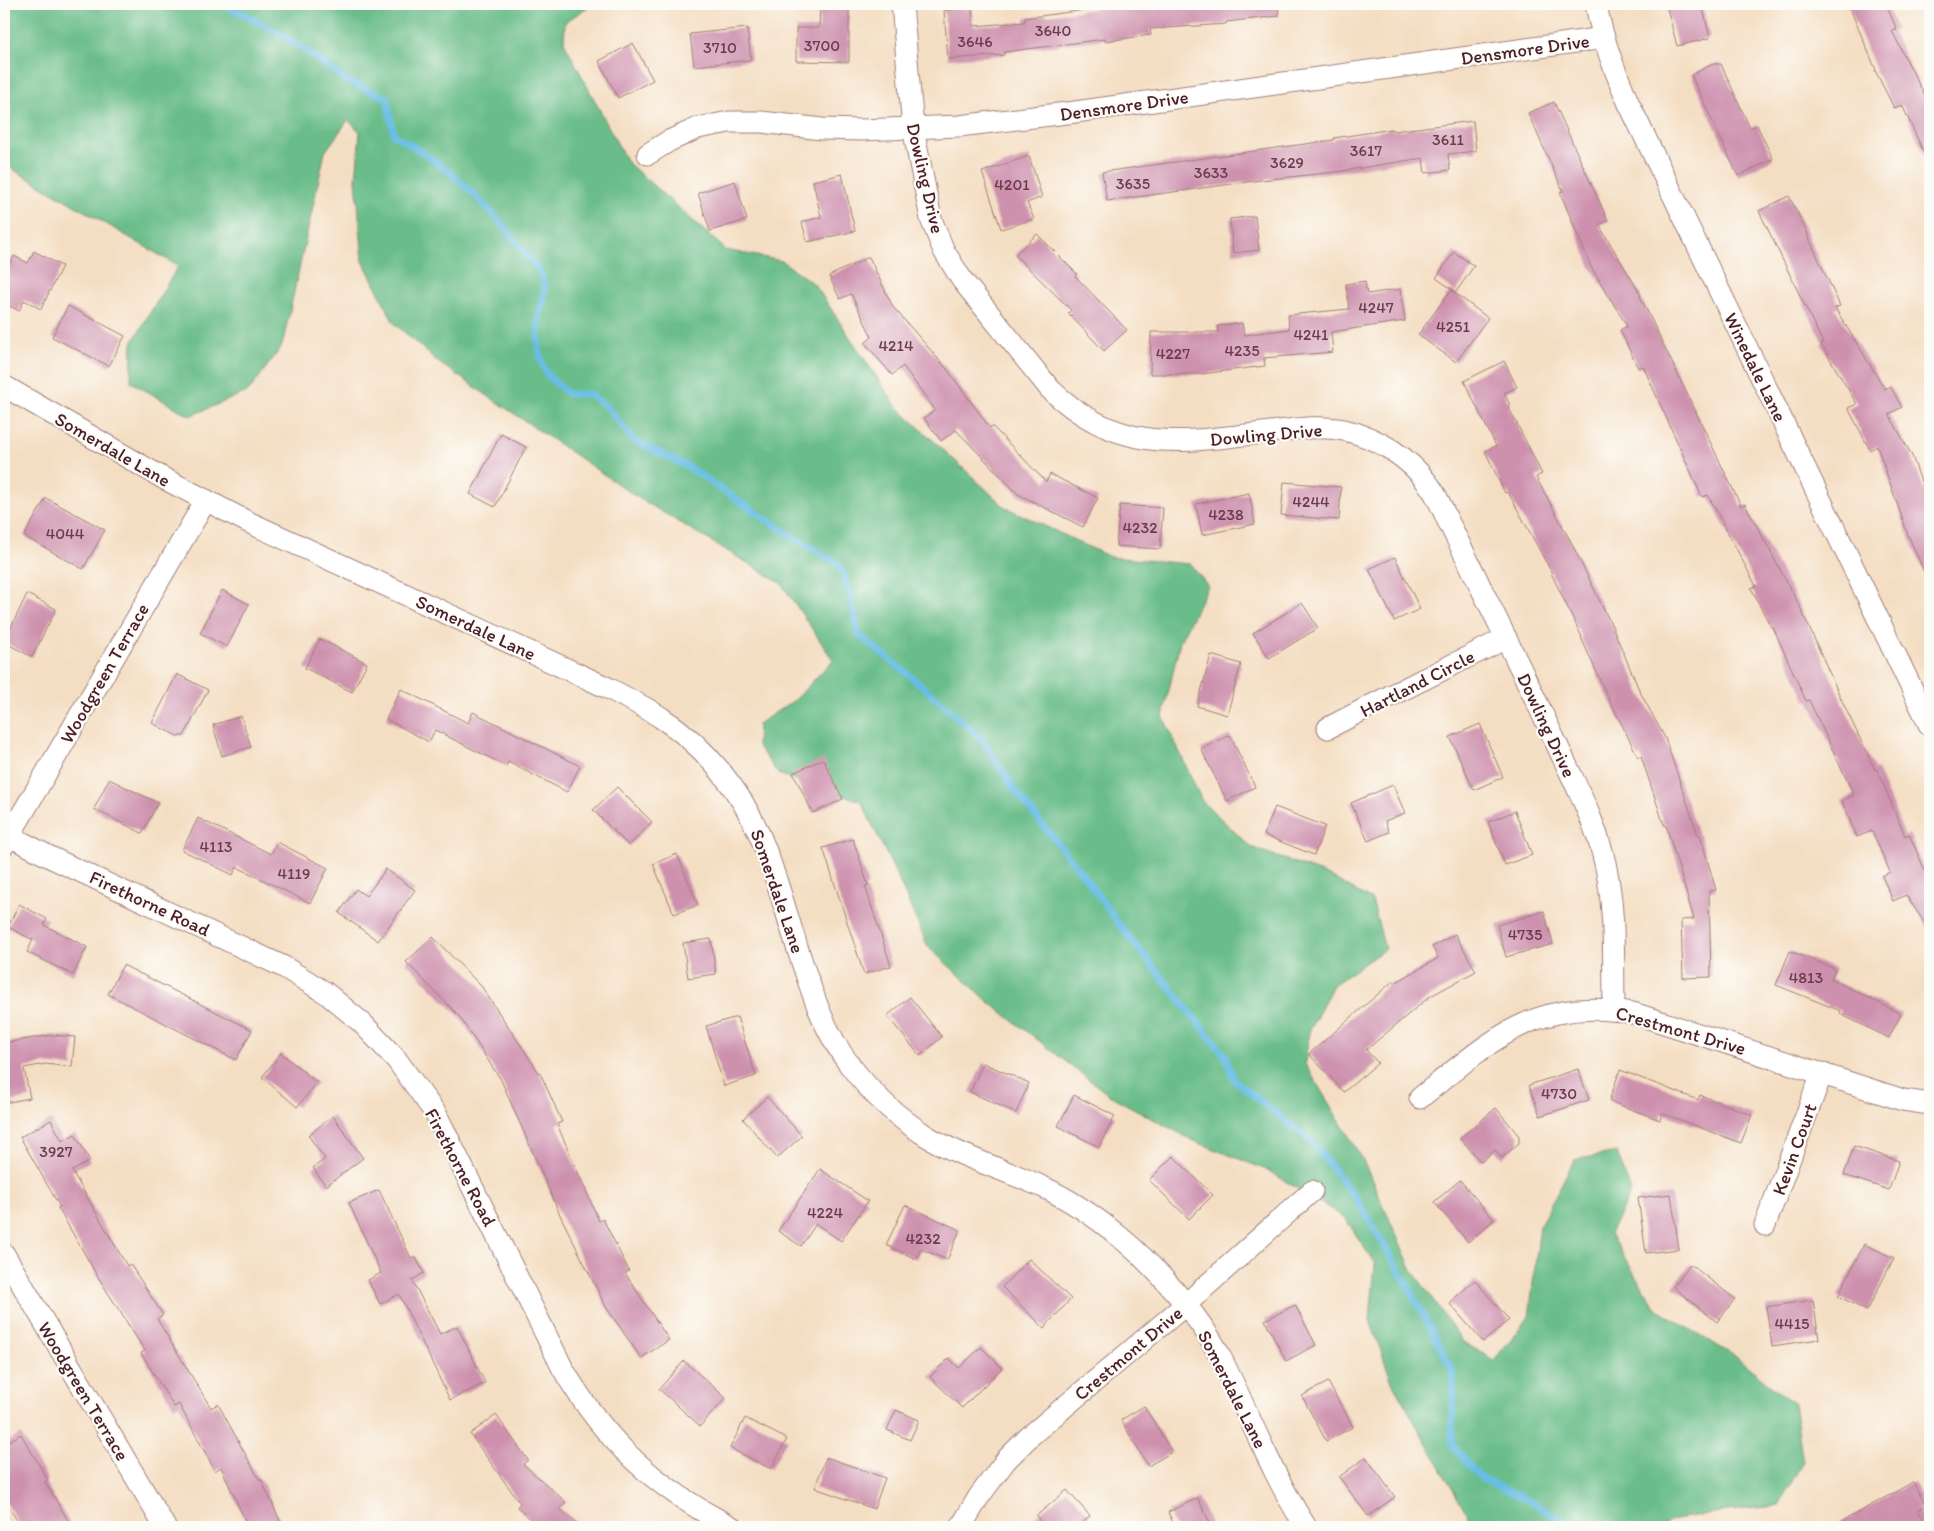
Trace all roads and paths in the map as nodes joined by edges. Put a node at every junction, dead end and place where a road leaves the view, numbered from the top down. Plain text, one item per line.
1 (902, 4) edge
2 (1596, 4) edge
3 (1604, 38) junction
4 (913, 128) junction
5 (648, 154) dead end
6 (4, 386) edge
7 (206, 500) junction
8 (1506, 638) junction
9 (1930, 726) edge
10 (1328, 728) dead end
11 (6, 838) edge
12 (1614, 1010) junction
13 (1822, 1073) junction
14 (1420, 1098) dead end
15 (1930, 1104) edge
16 (1312, 1192) dead end
17 (1765, 1225) dead end
18 (4, 1254) edge
19 (1185, 1305) junction
20 (165, 1527) edge
21 (732, 1527) edge
22 (961, 1527) edge
23 (1306, 1527) edge

1 - 4 street, Dowling Drive
2 - 3 street, Winedale Lane
3 - 4 street, Densmore Drive
3 - 9 street, Winedale Lane
4 - 5 street, Densmore Drive
4 - 8 street, Dowling Drive
6 - 7 street, Somerdale Lane
7 - 11 street, Woodgreen Terrace
7 - 19 street, Somerdale Lane
8 - 10 street, Hartland Circle
8 - 12 street, Dowling Drive
11 - 21 street, Firethorne Road
12 - 13 street, Crestmont Drive
12 - 14 street, Crestmont Drive
13 - 15 street, Crestmont Drive
13 - 17 street, Kevin Court
16 - 19 street, Crestmont Drive
18 - 20 street, Woodgreen Terrace
19 - 22 street, Crestmont Drive
19 - 23 street, Somerdale Lane

